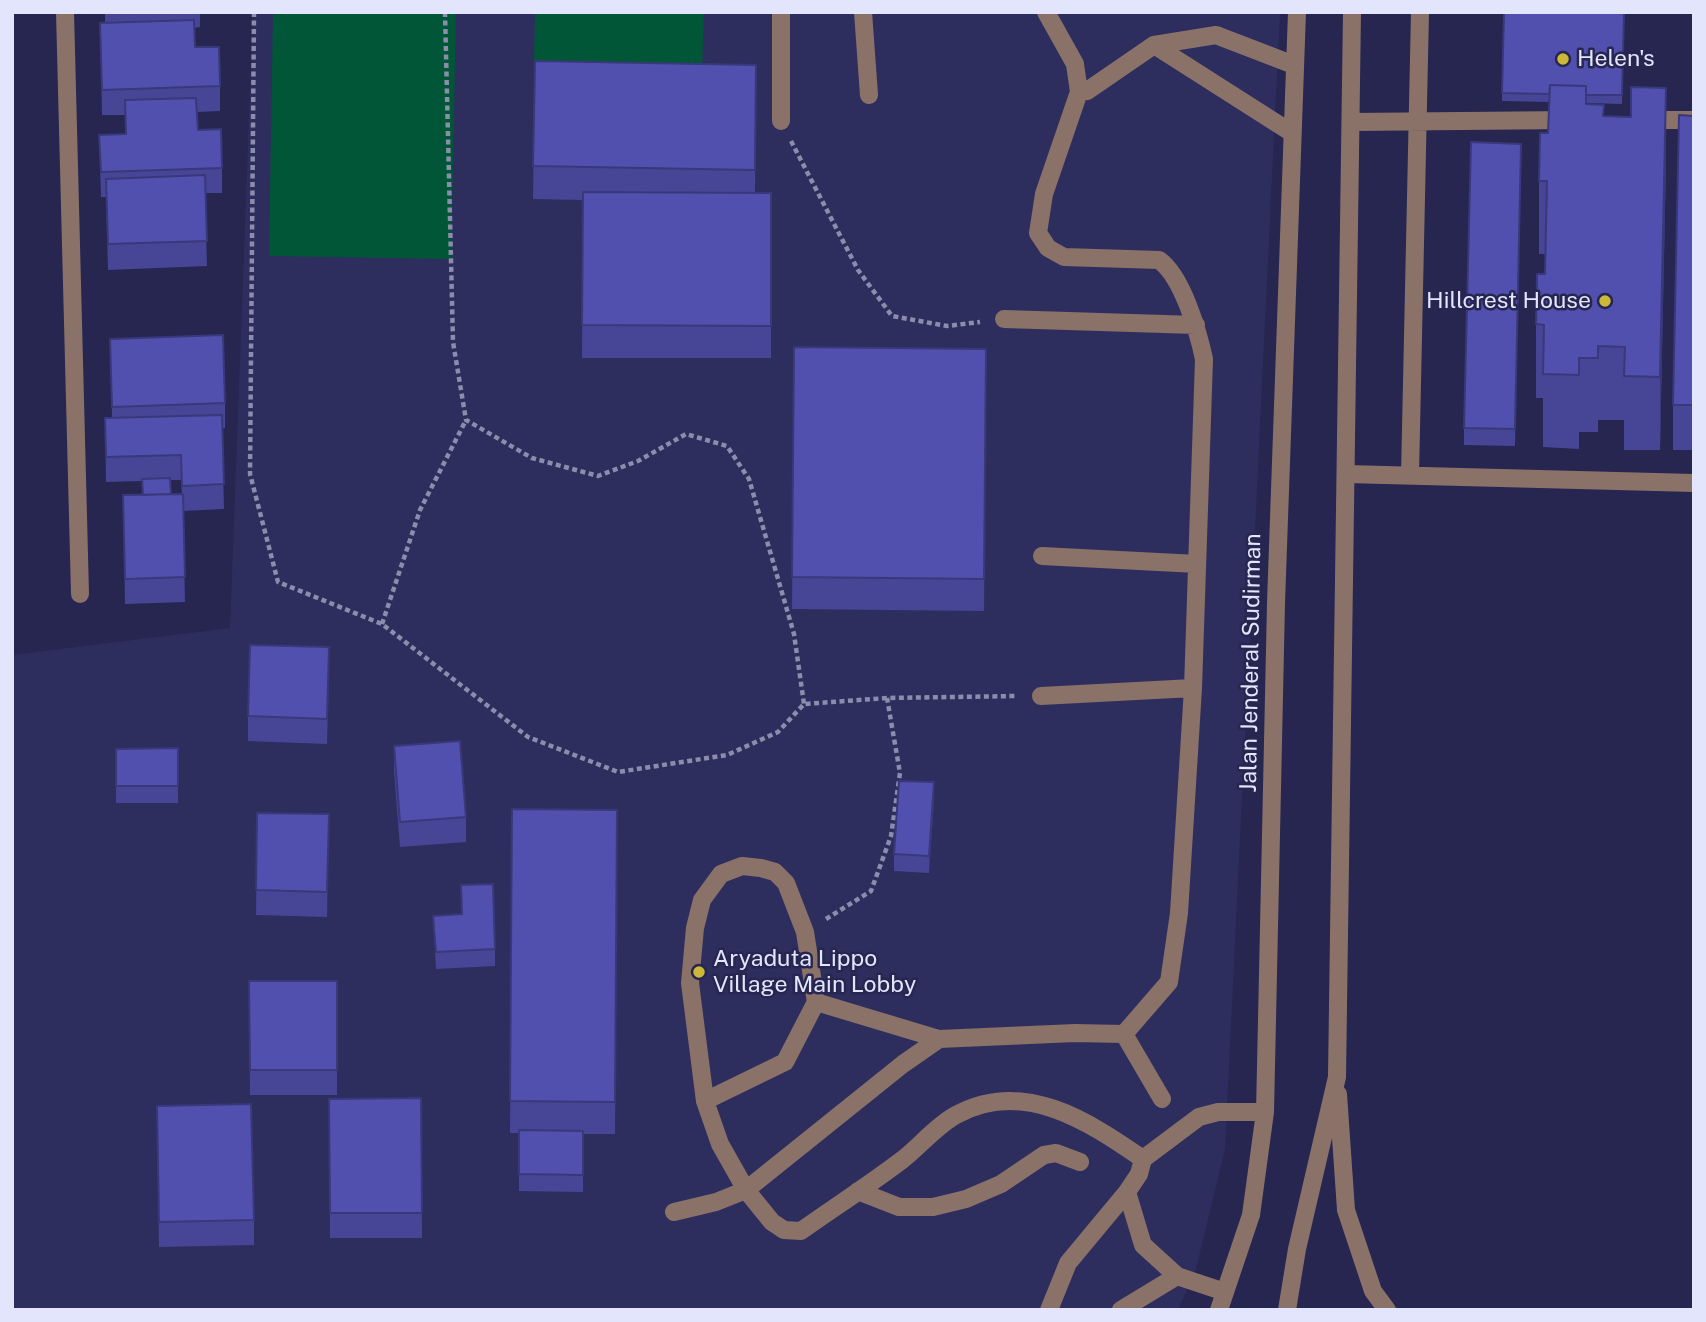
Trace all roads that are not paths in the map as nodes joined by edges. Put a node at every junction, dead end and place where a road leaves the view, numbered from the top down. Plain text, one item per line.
1 (65, 12) edge
2 (780, 12) edge
3 (863, 12) edge
4 (1046, 12) edge
5 (1297, 12) edge
6 (1352, 12) edge
7 (1420, 12) edge
8 (1154, 45) junction
9 (1294, 65) junction
10 (1079, 92) junction
11 (869, 94) dead end
12 (1584, 120) edge
13 (1625, 120) edge
14 (1694, 120) edge
15 (780, 121) road end
16 (1418, 121) junction
17 (1351, 122) junction
18 (1292, 133) junction
19 (1004, 319) road end
20 (1196, 325) junction
21 (1346, 474) junction
22 (1410, 475) junction
23 (1694, 483) edge
24 (1042, 556) dead end
25 (1198, 564) junction
26 (80, 594) dead end
27 (1193, 688) junction
28 (1041, 696) road end
29 (817, 1002) junction
30 (1124, 1034) junction
31 (939, 1039) junction
32 (1337, 1077) junction
33 (1161, 1099) dead end
34 (705, 1101) junction
35 (1265, 1112) junction
36 (1143, 1159) junction
37 (1080, 1162) dead end
38 (746, 1191) junction
39 (858, 1191) junction
40 (1127, 1192) junction
41 (674, 1212) dead end
42 (1177, 1276) junction
43 (1225, 1292) junction
44 (1049, 1310) edge
45 (1121, 1310) edge
46 (1219, 1310) edge
47 (1287, 1310) edge
48 (1387, 1310) edge

1 - 26 street
2 - 15 street
3 - 11 street
4 - 10 street
5 - 9 street, Jalan Jenderal Sudirman
6 - 17 street
7 - 16 street
8 - 9 street
8 - 10 street
8 - 18 street
9 - 18 street, Jalan Jenderal Sudirman
10 - 20 street
12 - 16 street
13 - 14 street
16 - 17 street
16 - 22 street
17 - 21 street
18 - 35 street, Jalan Jenderal Sudirman
19 - 20 street
20 - 25 street
21 - 22 street
21 - 32 street
22 - 23 street
24 - 25 street
25 - 27 street
27 - 28 street
27 - 30 street
29 - 31 street
29 - 34 street
29 - 34 street
30 - 31 street
30 - 33 street
31 - 38 street
32 - 47 street
32 - 48 street
34 - 38 street
35 - 36 street
35 - 43 street, Jalan Jenderal Sudirman
36 - 39 street
36 - 40 street
37 - 39 street
38 - 39 street
38 - 41 street
40 - 42 street
40 - 44 street
42 - 43 street
42 - 45 street
43 - 46 street, Jalan Jenderal Sudirman

